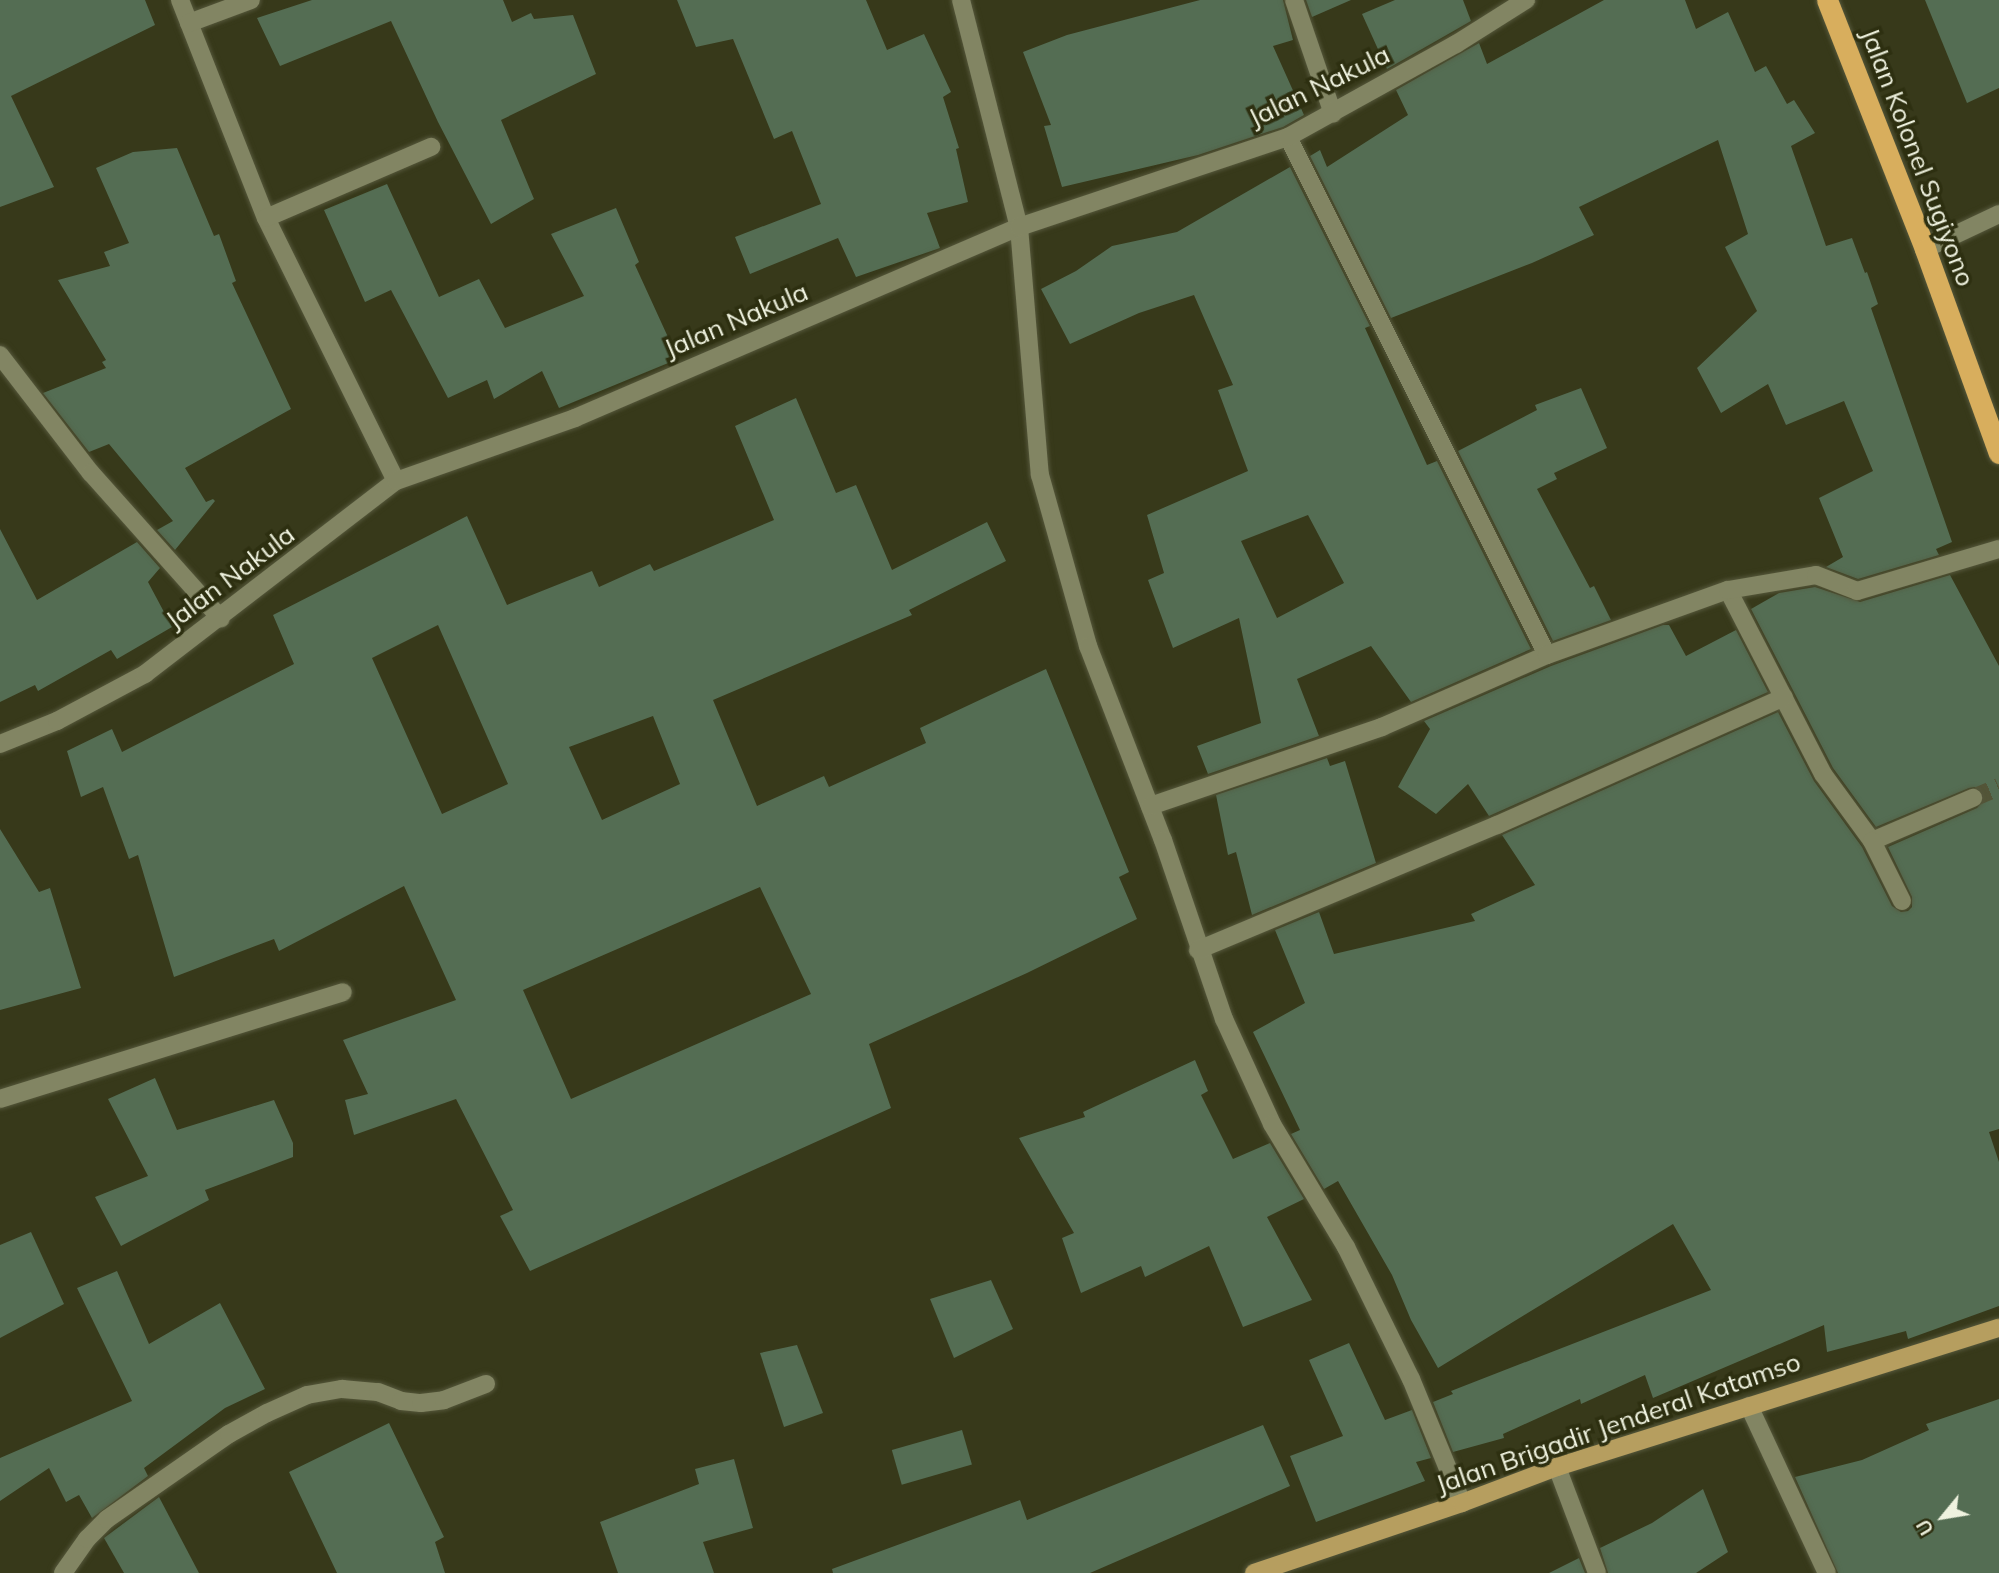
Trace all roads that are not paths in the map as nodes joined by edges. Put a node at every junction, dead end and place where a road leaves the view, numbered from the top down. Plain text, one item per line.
1 (180, 0) edge
2 (251, 0) edge
3 (961, 0) edge
4 (1294, 0) edge
5 (1526, 0) edge
6 (1827, 0) edge
7 (189, 23) junction
8 (1333, 114) junction
9 (1288, 137) junction
10 (431, 147) dead end
11 (1999, 214) edge
12 (266, 218) junction
13 (1019, 227) junction
14 (1925, 249) junction
15 (0, 355) edge
16 (1999, 453) edge
17 (396, 481) junction
18 (1999, 549) edge
19 (1728, 590) junction
20 (221, 619) junction
21 (1547, 655) junction
22 (1784, 697) junction
23 (0, 744) edge
24 (1973, 798) tunnel mouth
25 (1150, 806) junction
26 (1872, 841) junction
27 (1902, 901) dead end
28 (1198, 950) junction
29 (343, 992) dead end
30 (0, 1098) edge
31 (1999, 1328) edge
32 (486, 1384) dead end
33 (1748, 1406) junction
34 (1557, 1467) junction
35 (1462, 1503) junction
36 (63, 1573) edge
37 (1254, 1573) edge
38 (1597, 1573) edge
39 (1827, 1573) edge

1 - 7 street
2 - 7 street
3 - 13 street
4 - 8 street
5 - 8 street, Jalan Nakula
6 - 14 highway, Jalan Kolonel Sugiyono
7 - 12 street
8 - 9 street, Jalan Nakula
9 - 13 street, Jalan Nakula
9 - 21 street
10 - 12 street
11 - 14 street
12 - 17 street
13 - 17 street, Jalan Nakula
13 - 25 street
14 - 16 highway, Jalan Kolonel Sugiyono
15 - 20 street
17 - 20 street, Jalan Nakula
18 - 19 street
19 - 21 street
19 - 22 street
20 - 23 street, Jalan Nakula
21 - 25 street
22 - 26 street
22 - 28 street
24 - 26 street
25 - 28 street
26 - 27 street
28 - 35 street
29 - 30 street
31 - 33 main road, Jalan Brigadir Jenderal Katamso
32 - 36 street
33 - 34 main road, Jalan Brigadir Jenderal Katamso
33 - 39 street
34 - 35 main road, Jalan Brigadir Jenderal Katamso
34 - 38 street
35 - 37 main road, Jalan Brigadir Jenderal Katamso

